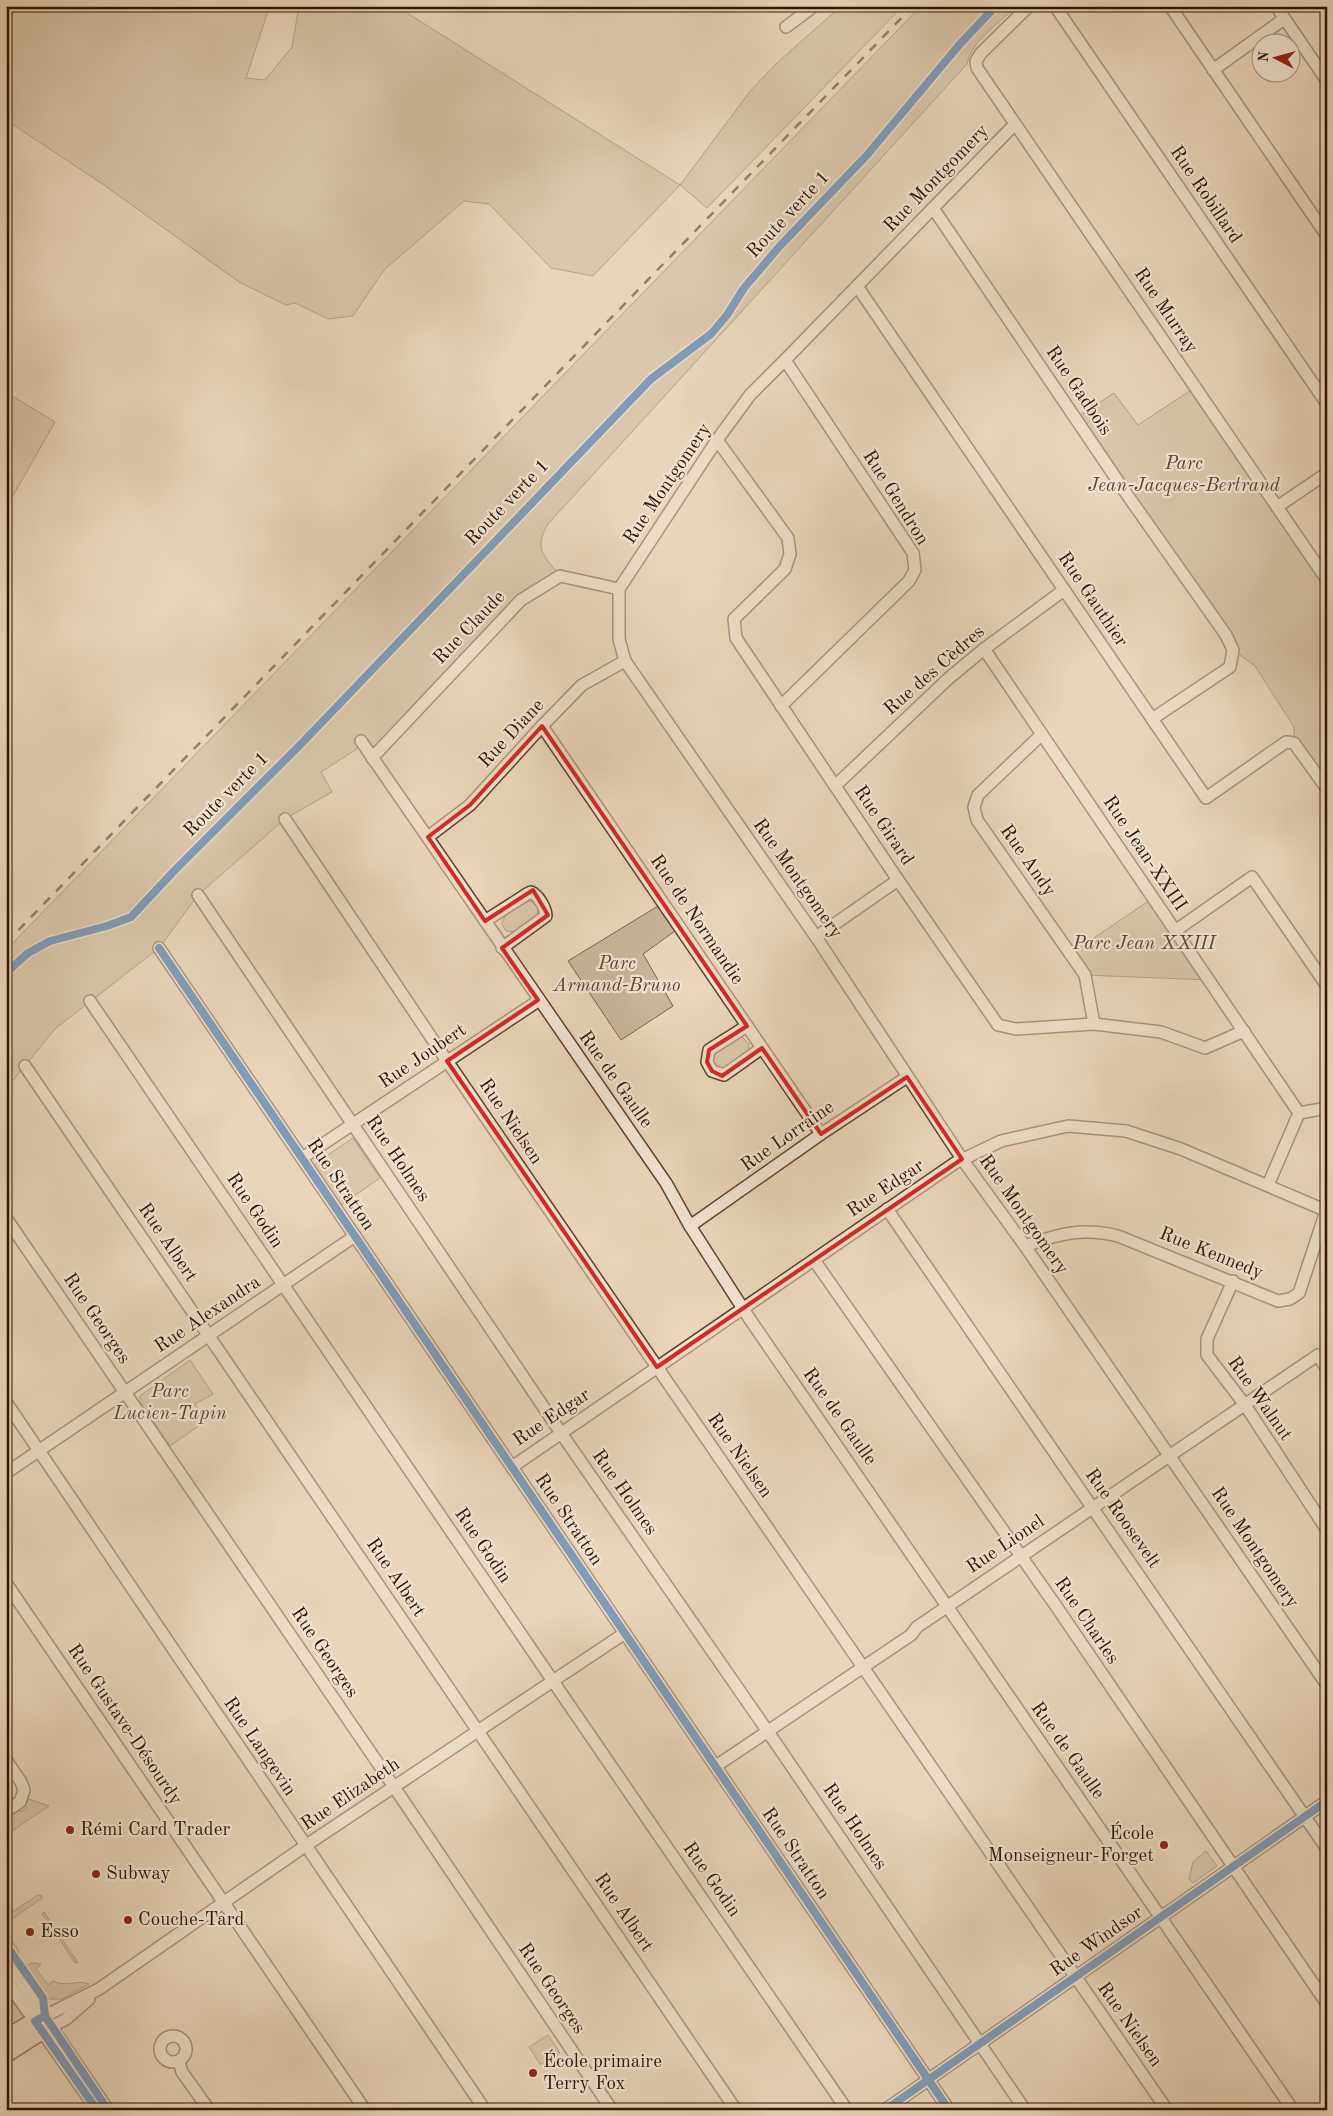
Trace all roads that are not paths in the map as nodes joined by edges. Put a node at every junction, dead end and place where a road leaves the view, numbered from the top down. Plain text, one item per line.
1 (814, 6) edge
2 (1029, 6) edge
3 (1055, 6) edge
4 (1170, 6) edge
5 (1276, 6) edge
6 (1284, 18) junction
7 (786, 27) dead end
8 (1213, 70) junction
9 (1327, 81) edge
10 (1015, 124) junction
11 (933, 208) junction
12 (1327, 236) edge
13 (857, 286) junction
14 (785, 360) junction
15 (1327, 404) edge
16 (717, 440) junction
17 (1327, 473) edge
18 (1277, 507) junction
19 (1327, 580) edge
20 (619, 589) junction
21 (1064, 590) junction
22 (984, 649) junction
23 (625, 661) junction
24 (781, 706) junction
25 (1152, 719) junction
26 (542, 726) junction
27 (1042, 735) junction
28 (361, 742) dead end
29 (372, 758) junction
30 (835, 786) junction
31 (1327, 789) edge
32 (286, 819) dead end
33 (428, 837) junction
34 (898, 880) junction
35 (198, 895) dead end
36 (485, 921) junction
37 (1175, 931) junction
38 (816, 937) junction
39 (159, 948) dead end
40 (502, 948) junction
41 (1327, 986) edge
42 (90, 1000) dead end
43 (538, 1000) junction
44 (1094, 1024) junction
45 (747, 1026) junction
46 (1244, 1032) junction
47 (762, 1048) junction
48 (447, 1061) junction
49 (25, 1066) dead end
50 (907, 1077) junction
51 (1327, 1108) edge
52 (1299, 1113) junction
53 (353, 1125) junction
54 (821, 1134) junction
55 (302, 1158) junction
56 (962, 1159) junction
57 (1268, 1185) junction
58 (887, 1209) junction
59 (1326, 1211) edge
60 (6, 1218) edge
61 (690, 1226) junction
62 (355, 1236) junction
63 (1025, 1246) junction
64 (814, 1260) junction
65 (1233, 1281) junction
66 (283, 1285) junction
67 (743, 1310) junction
68 (209, 1336) junction
69 (657, 1367) junction
70 (1327, 1369) edge
71 (124, 1392) junction
72 (6, 1402) edge
73 (1245, 1405) junction
74 (561, 1433) junction
75 (39, 1451) junction
76 (1170, 1456) junction
77 (512, 1467) junction
78 (6, 1473) edge
79 (1093, 1508) junction
80 (1327, 1530) edge
81 (1021, 1556) junction
82 (6, 1583) edge
83 (948, 1606) junction
84 (625, 1633) junction
85 (863, 1666) junction
86 (553, 1681) junction
87 (1327, 1685) edge
88 (478, 1731) junction
89 (768, 1732) junction
90 (6, 1760) edge
91 (716, 1766) junction
92 (394, 1787) junction
93 (1327, 1801) edge
94 (6, 1812) edge
95 (1305, 1816) junction
96 (305, 1846) junction
97 (1327, 1849) edge
98 (1233, 1868) junction
99 (224, 1904) junction
100 (1161, 1918) junction
101 (6, 1960) edge
102 (1075, 1977) junction
103 (6, 1980) edge
104 (1327, 2004) edge
105 (44, 2024) junction
106 (6, 2038) edge
107 (980, 2044) junction
108 (6, 2054) edge
109 (178, 2060) dead end
110 (928, 2079) junction
111 (97, 2110) edge
112 (108, 2110) edge
113 (209, 2110) edge
114 (365, 2110) edge
115 (485, 2110) edge
116 (612, 2110) edge
117 (736, 2110) edge
118 (847, 2110) edge
119 (885, 2110) edge
120 (949, 2110) edge
121 (1025, 2110) edge
122 (1167, 2110) edge
123 (1292, 2110) edge

1 - 7 street
2 - 10 street, Rue Murray
3 - 15 street, Rue Robillard
4 - 8 street
5 - 6 street
6 - 8 street
6 - 9 street
8 - 12 street
10 - 11 street, Rue Montgomery
10 - 18 street, Rue Murray
11 - 13 street, Rue Montgomery
11 - 25 street, Rue Gadbois
13 - 14 street, Rue Montgomery
13 - 21 street, Rue Gauthier
14 - 16 street, Rue Montgomery
14 - 24 street, Rue Gendron
16 - 20 street, Rue Montgomery
16 - 24 street, Rue Girard
17 - 18 street
18 - 19 street, Rue Murray
20 - 23 street, Rue Montgomery
20 - 29 street, Rue Claude
21 - 22 street, Rue des Cèdres
21 - 25 street, Rue Gauthier
22 - 27 street, Rue Jean-XXIII
22 - 30 street, Rue des Cèdres
23 - 26 street, Rue Diane
23 - 38 street, Rue Montgomery
24 - 30 street, Rue Girard
25 - 31 street, Rue Gauthier
26 - 33 street, Rue Diane
26 - 45 street, Rue de Normandie
27 - 37 street, Rue Jean-XXIII
27 - 44 street, Rue Andy
28 - 29 street, Rue de Gaulle
29 - 33 street, Rue de Gaulle
30 - 34 street, Rue Girard
32 - 48 street, Rue Nielsen
33 - 36 street, Rue de Gaulle
34 - 38 street
34 - 44 street, Rue Girard
35 - 53 street, Rue Holmes
36 - 40 street, Rue de Gaulle
36 - 40 street
37 - 41 street
37 - 46 street, Rue Jean-XXIII
38 - 50 street, Rue Montgomery
39 - 55 street, Rue Stratton
40 - 43 street, Rue de Gaulle
42 - 66 street, Rue Godin
43 - 48 street, Rue Joubert
43 - 61 street, Rue de Gaulle
44 - 46 street, Rue Girard
45 - 47 street, Rue de Normandie
45 - 47 street
46 - 52 street, Rue Jean-XXIII
47 - 54 street, Rue de Normandie
48 - 53 street, Rue Joubert
48 - 69 street, Rue Nielsen
49 - 68 street, Rue Albert
50 - 54 street, Rue Lorraine
50 - 56 street, Rue Montgomery
51 - 52 street
52 - 57 street
53 - 55 street, Rue Joubert
53 - 74 street, Rue Holmes
54 - 61 street, Rue Lorraine
55 - 62 street, Rue Stratton
56 - 57 street, Rue Edgar
56 - 58 street, Rue Edgar
56 - 63 street, Rue Montgomery
57 - 59 street, Rue Edgar
58 - 64 street, Rue Edgar
58 - 79 street, Rue Roosevelt
59 - 65 street, Rue Kennedy
60 - 71 street, Rue Georges
61 - 67 street, Rue de Gaulle
62 - 66 street, Rue Alexandra
62 - 77 street, Rue Stratton
63 - 65 street, Rue Kennedy
63 - 76 street, Rue Montgomery
64 - 67 street, Rue Edgar
64 - 81 street, Rue Charles
65 - 73 street, Rue Walnut
66 - 68 street, Rue Alexandra
66 - 86 street, Rue Godin
67 - 69 street, Rue Edgar
67 - 83 street, Rue de Gaulle
68 - 71 street, Rue Alexandra
68 - 88 street, Rue Albert
69 - 74 street, Rue Edgar
69 - 85 street, Rue Nielsen
70 - 73 street, Rue Lionel
71 - 75 street, Rue Alexandra
71 - 92 street, Rue Georges
72 - 75 street, Rue Langevin
73 - 76 street, Rue Lionel
73 - 80 street, Rue Walnut
74 - 77 street, Rue Edgar
74 - 89 street, Rue Holmes
75 - 78 street, Rue Alexandra
75 - 96 street, Rue Langevin
76 - 79 street, Rue Lionel
76 - 87 street, Rue Montgomery
77 - 84 street, Rue Stratton
79 - 81 street, Rue Lionel
79 - 95 street, Rue Roosevelt
81 - 83 street, Rue Lionel
81 - 98 street, Rue Charles
82 - 99 street, Rue Gustave-Désourdy
83 - 85 street, Rue Lionel
83 - 100 street, Rue de Gaulle
84 - 86 street, Rue Elizabeth
84 - 91 street, Rue Stratton
85 - 89 street, Rue Lionel
85 - 102 street, Rue Nielsen
86 - 88 street, Rue Elizabeth
86 - 118 street, Rue Godin
88 - 92 street, Rue Elizabeth
88 - 117 street, Rue Albert
89 - 91 street, Rue Lionel
89 - 107 street, Rue Holmes
90 - 94 street
91 - 110 street, Rue Stratton
92 - 96 street, Rue Elizabeth
92 - 116 street, Rue Georges
93 - 95 street, Rue Windsor
95 - 97 street, Rue Roosevelt
95 - 98 street, Rue Windsor
96 - 99 street, Rue Elizabeth
96 - 115 street, Rue Langevin
98 - 100 street, Rue Windsor
98 - 104 street, Rue Charles
99 - 105 street, Rue Elizabeth
99 - 114 street, Rue Gustave-Désourdy
100 - 102 street, Rue Windsor
100 - 123 street, Rue de Gaulle
101 - 105 street
102 - 107 street, Rue Windsor
102 - 122 street, Rue Nielsen
103 - 105 street
105 - 106 highway
105 - 108 highway
105 - 111 street
105 - 112 street
107 - 110 street, Rue Windsor
107 - 121 street, Rue Holmes
109 - 113 street
110 - 119 street, Rue Windsor
110 - 120 street, Rue Stratton

